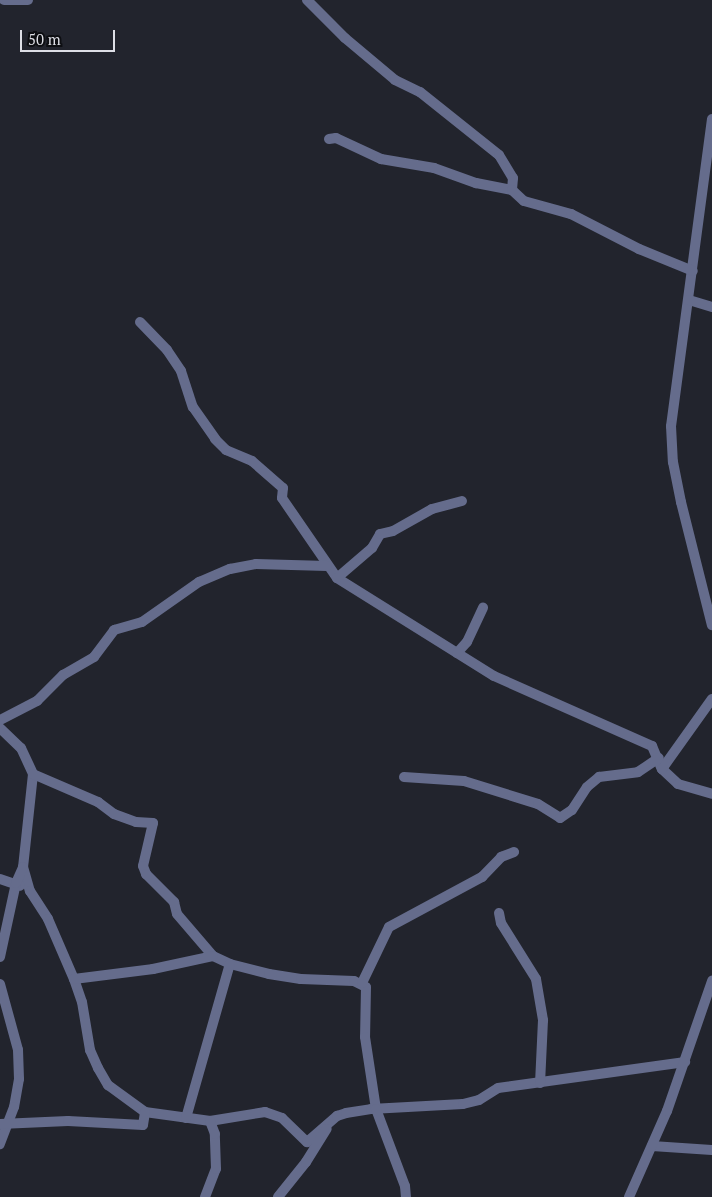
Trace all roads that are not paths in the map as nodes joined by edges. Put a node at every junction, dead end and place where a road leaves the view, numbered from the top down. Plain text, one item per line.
1 (4, 0) edge
2 (28, 0) edge
3 (308, 0) edge
4 (712, 119) edge
5 (329, 139) dead end
6 (512, 190) junction
7 (693, 271) junction
8 (688, 300) junction
9 (712, 306) edge
10 (140, 322) dead end
11 (462, 501) dead end
12 (327, 566) junction
13 (337, 578) junction
14 (483, 607) dead end
15 (712, 625) edge
16 (457, 653) junction
17 (712, 699) edge
18 (0, 720) edge
19 (0, 728) edge
20 (659, 758) junction
21 (662, 769) junction
22 (33, 774) junction
23 (404, 776) dead end
24 (712, 794) edge
25 (514, 852) dead end
26 (23, 867) junction
27 (0, 879) edge
28 (16, 883) junction
29 (30, 892) junction
30 (499, 913) dead end
31 (213, 956) junction
32 (0, 957) edge
33 (230, 964) junction
34 (74, 979) junction
35 (712, 982) edge
36 (362, 983) junction
37 (0, 984) edge
38 (686, 1062) junction
39 (540, 1083) junction
40 (376, 1108) junction
41 (145, 1112) junction
42 (186, 1118) junction
43 (210, 1121) junction
44 (4, 1123) edge
45 (328, 1126) junction
46 (0, 1144) edge
47 (652, 1146) junction
48 (712, 1150) edge
49 (205, 1197) edge
50 (278, 1197) edge
51 (406, 1197) edge
52 (629, 1197) edge

1 - 2 street
3 - 6 street
4 - 7 street
5 - 6 street
6 - 7 street
7 - 8 street
8 - 9 street
8 - 15 street
10 - 12 street
11 - 13 street
12 - 13 street
12 - 18 street
13 - 16 street
14 - 16 street
16 - 20 street
17 - 21 street
19 - 22 street
20 - 21 street
20 - 23 street
21 - 24 street
22 - 26 street
22 - 31 street
25 - 36 street
26 - 28 street
26 - 29 street
27 - 28 street
28 - 29 street
28 - 32 street
29 - 34 street
30 - 39 street
31 - 33 street
31 - 34 street
33 - 36 street
33 - 42 street
34 - 41 street
35 - 38 street
36 - 40 street
37 - 44 street
38 - 39 street
38 - 47 street
39 - 40 street
40 - 45 street
40 - 51 street
41 - 42 street
41 - 44 street
42 - 43 street
43 - 45 street
43 - 49 street
44 - 46 street
45 - 50 street
47 - 48 street
47 - 52 street

